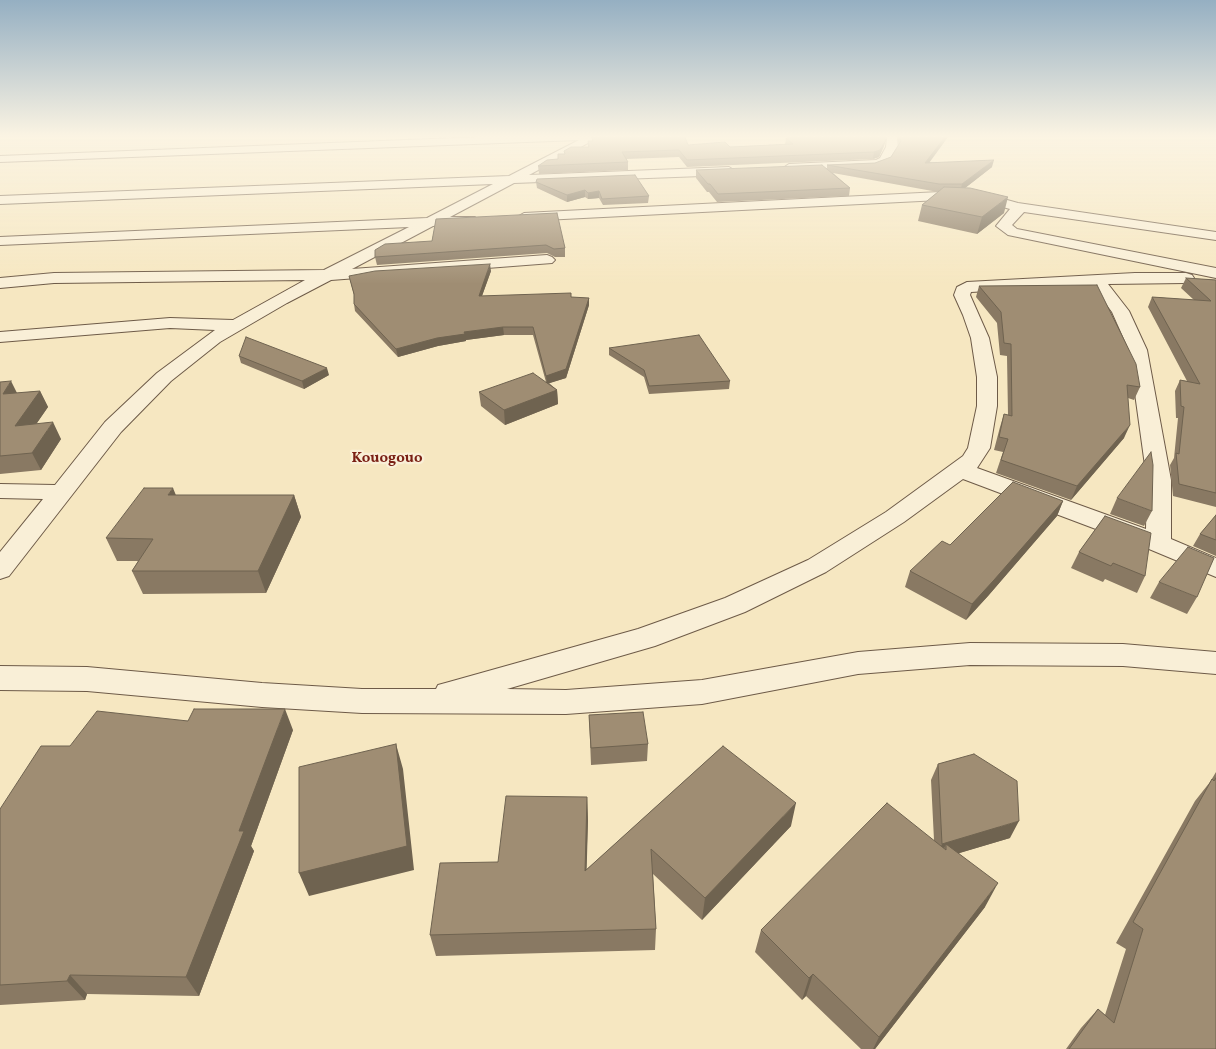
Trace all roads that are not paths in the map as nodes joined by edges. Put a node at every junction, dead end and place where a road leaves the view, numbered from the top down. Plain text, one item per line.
1 (377, 186) edge
2 (501, 186) edge
3 (0, 200) edge
4 (1017, 206) junction
5 (514, 218) edge
6 (486, 219) edge
7 (433, 222) junction
8 (1216, 236) edge
9 (0, 241) edge
10 (547, 260) dead end
11 (1216, 273) edge
12 (327, 276) junction
13 (1216, 278) edge
14 (1096, 280) junction
15 (0, 283) edge
16 (235, 325) junction
17 (0, 337) edge
18 (961, 470) junction
19 (0, 491) edge
20 (63, 492) junction
21 (1158, 543) junction
22 (1216, 568) edge
23 (0, 570) edge
24 (1216, 663) edge
25 (0, 678) edge
26 (425, 701) junction

1 - 3 street
2 - 7 street
4 - 5 street
4 - 8 street
4 - 11 street
6 - 7 street
7 - 9 street
7 - 12 street
10 - 12 street
12 - 15 street
12 - 16 street
13 - 14 street
14 - 18 street
14 - 21 street
16 - 17 street
16 - 20 street
18 - 21 street
18 - 26 street
19 - 20 street
20 - 23 street
21 - 22 street
24 - 26 street
25 - 26 street

